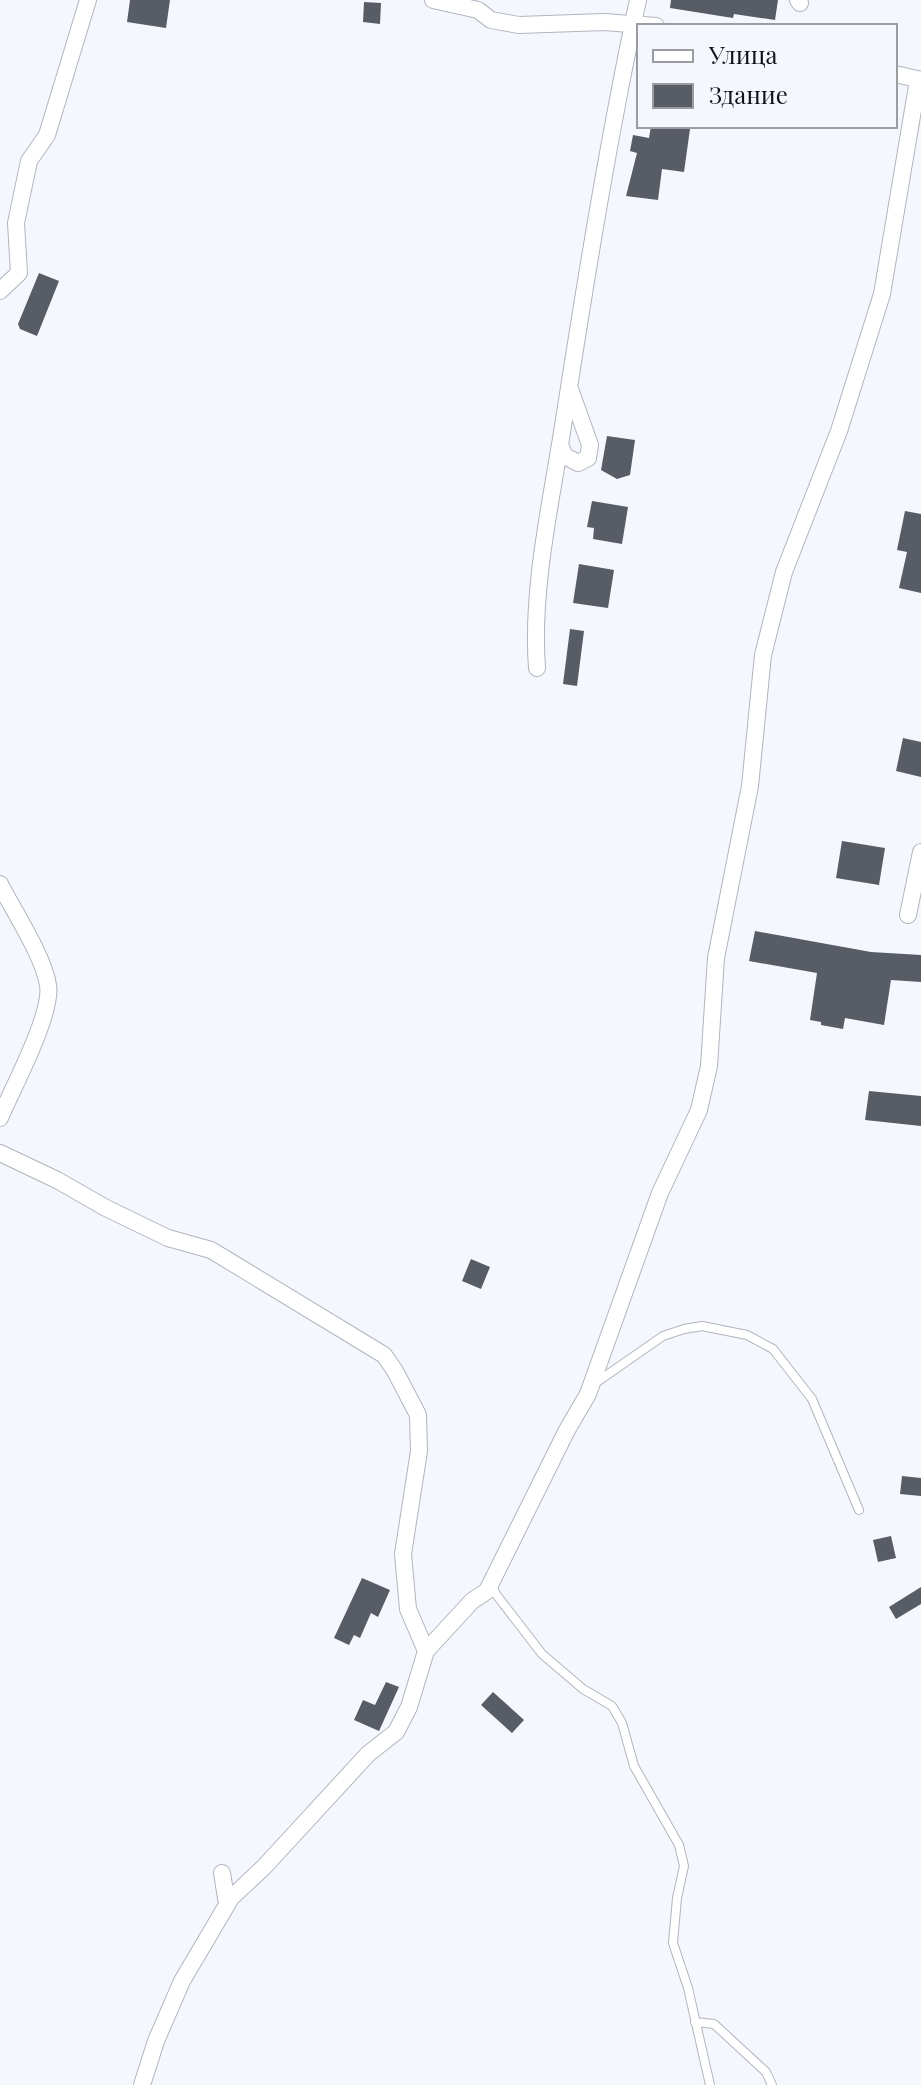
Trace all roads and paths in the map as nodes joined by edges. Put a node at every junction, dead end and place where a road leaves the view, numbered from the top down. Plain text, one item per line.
1 (88, 0) edge
2 (433, 0) edge
3 (638, 0) edge
4 (475, 5) edge
5 (633, 23) junction
6 (641, 24) edge
7 (637, 66) edge
8 (897, 74) edge
9 (623, 76) junction
10 (920, 80) edge
11 (0, 291) edge
12 (569, 386) junction
13 (560, 445) junction
14 (537, 668) dead end
15 (921, 852) edge
16 (0, 884) edge
17 (908, 915) dead end
18 (0, 1118) edge
19 (0, 1153) edge
20 (590, 1387) junction
21 (859, 1510) dead end
22 (491, 1578) junction
23 (426, 1651) junction
24 (222, 1873) dead end
25 (227, 1904) junction
26 (695, 2022) junction
27 (156, 2041) junction
28 (135, 2085) edge
29 (142, 2085) edge
30 (710, 2085) edge
31 (772, 2085) edge

1 - 11 street
2 - 4 street
3 - 5 street
4 - 5 street
5 - 6 street
5 - 9 street
7 - 9 street
8 - 10 street
9 - 12 street
10 - 20 street
12 - 13 street
12 - 13 street
13 - 14 street
15 - 17 street
16 - 18 street
19 - 23 street
20 - 21 lane
20 - 22 street
22 - 23 street
22 - 26 lane
23 - 25 street
24 - 25 street
25 - 27 street
26 - 30 lane
26 - 31 lane
27 - 28 street
27 - 29 street

